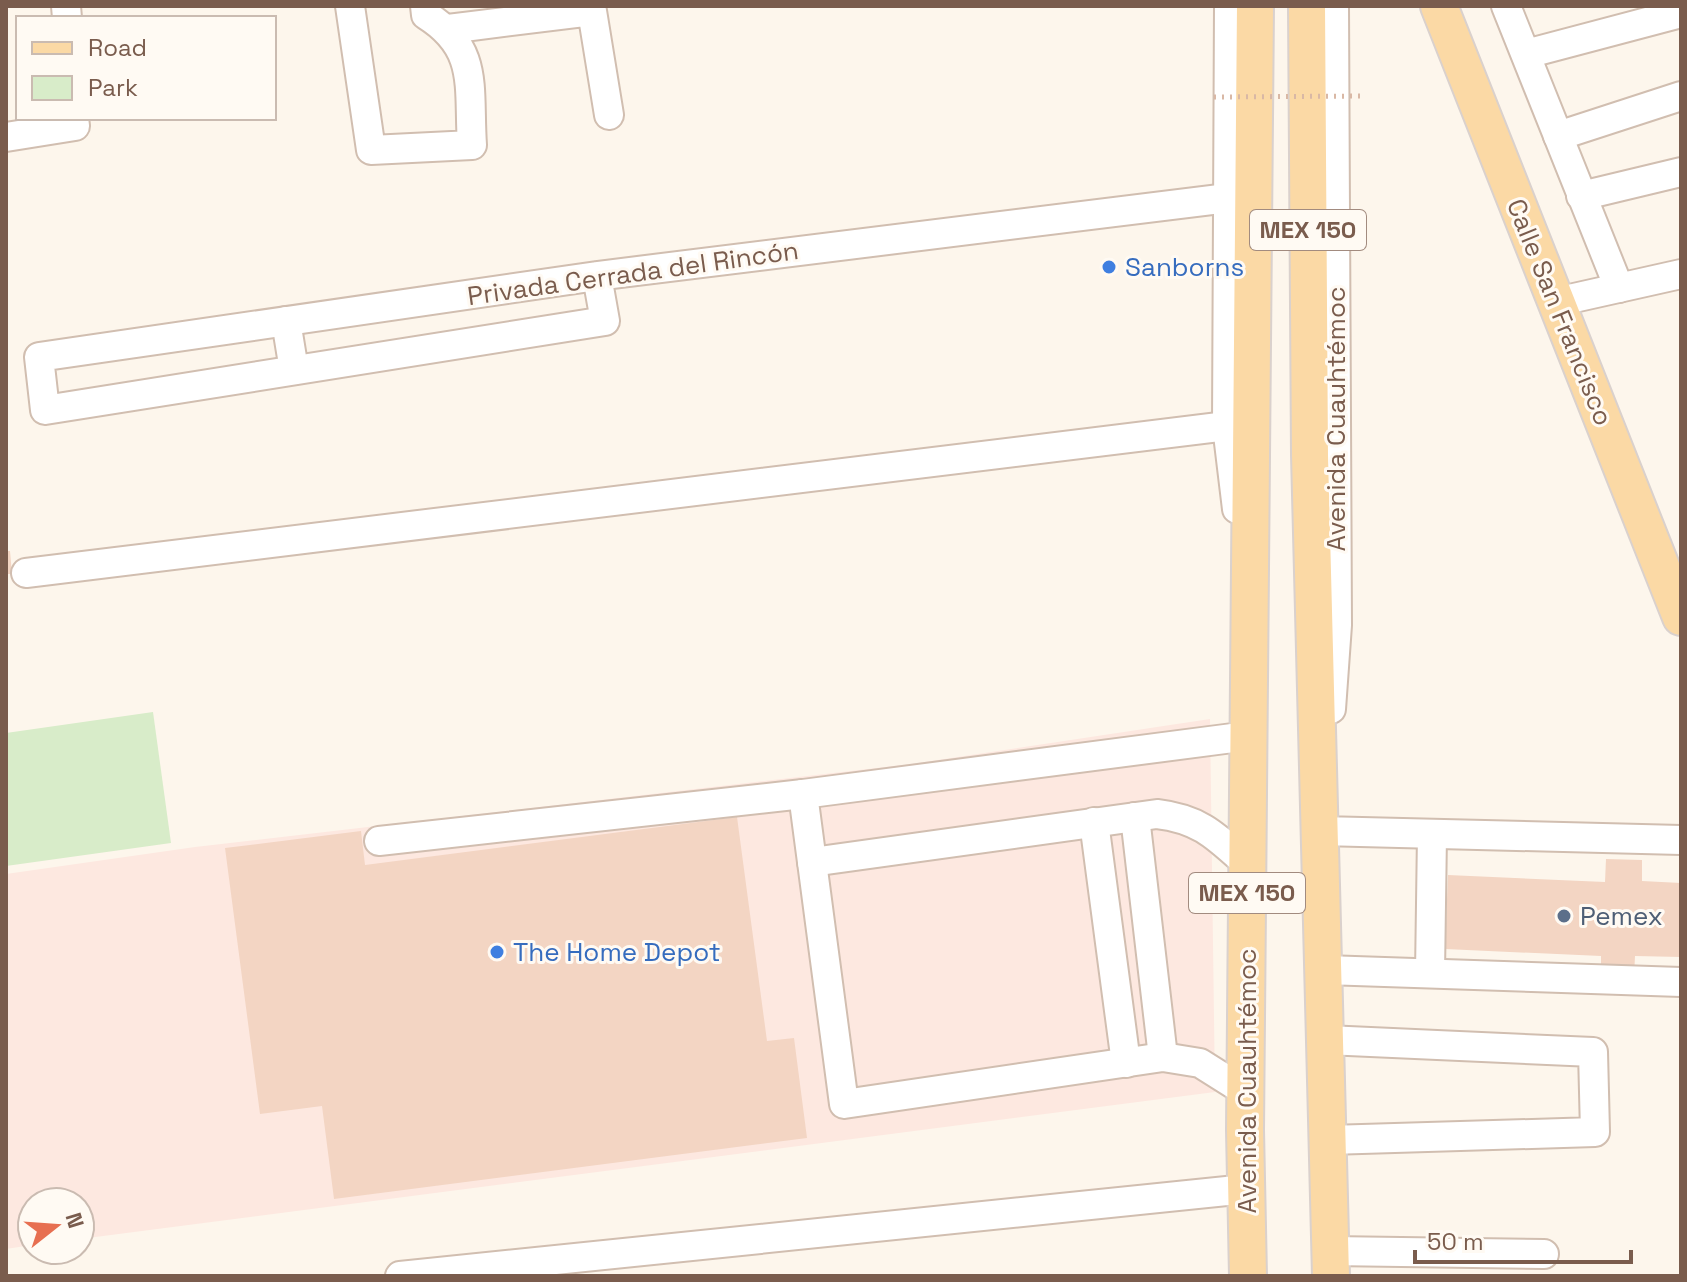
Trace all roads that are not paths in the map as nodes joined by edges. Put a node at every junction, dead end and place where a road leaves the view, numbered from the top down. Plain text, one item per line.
1 (350, 6) edge
2 (425, 6) edge
3 (1229, 6) edge
4 (1255, 6) edge
5 (1307, 6) edge
6 (1334, 6) edge
7 (1439, 6) edge
8 (1506, 6) edge
9 (1681, 13) edge
10 (448, 29) junction
11 (1526, 54) junction
12 (1681, 96) edge
13 (609, 115) dead end
14 (74, 120) edge
15 (1558, 136) junction
16 (6, 137) edge
17 (1681, 172) edge
18 (1581, 196) junction
19 (1228, 198) junction
20 (1681, 274) edge
21 (597, 276) junction
22 (1619, 288) junction
23 (1556, 302) junction
24 (286, 321) junction
25 (294, 370) junction
26 (1239, 429) junction
27 (26, 573) dead end
28 (1681, 617) edge
29 (1248, 736) junction
30 (803, 794) junction
31 (1135, 817) junction
32 (1094, 822) junction
33 (1321, 831) junction
34 (1432, 834) junction
35 (1681, 840) edge
36 (379, 841) dead end
37 (812, 862) junction
38 (1247, 864) junction
39 (1325, 970) junction
40 (1430, 973) junction
41 (1681, 982) edge
42 (1326, 1040) junction
43 (1163, 1057) junction
44 (1126, 1063) junction
45 (1246, 1092) junction
46 (1329, 1140) junction
47 (1246, 1189) junction
48 (1544, 1254) dead end
49 (1331, 1264) edge
50 (400, 1276) edge
51 (1248, 1276) edge

1 - 10 street
2 - 10 street
3 - 19 street, Avenida Cuauhtémoc
4 - 26 main road, Avenida Cuauhtémoc / MEX 150
5 - 33 main road, Avenida Cuauhtémoc / MEX 150
6 - 33 street, Avenida Cuauhtémoc
7 - 23 main road, Calle San Francisco
8 - 11 street
9 - 11 street
10 - 13 street
11 - 15 street
12 - 15 street
14 - 16 street
15 - 18 street
17 - 18 street
18 - 22 street
19 - 21 street, Privada Cerrada del Rincón
19 - 26 street, Avenida Cuauhtémoc
20 - 22 street
21 - 24 street, Privada Cerrada del Rincón
21 - 25 street
22 - 23 street
23 - 28 main road, Calle San Francisco
24 - 25 street
24 - 25 street, Privada Cerrada del Rincón
26 - 27 street
26 - 29 main road, Avenida Cuauhtémoc / MEX 150
29 - 30 street
29 - 38 main road, Avenida Cuauhtémoc / MEX 150
30 - 36 street
30 - 37 street
31 - 32 street
31 - 38 street
31 - 43 street
32 - 37 street
32 - 44 street
33 - 34 street
33 - 39 main road, Avenida Cuauhtémoc / MEX 150
34 - 35 street
34 - 40 street
37 - 44 street
38 - 45 main road, Avenida Cuauhtémoc / MEX 150
39 - 40 street
39 - 42 main road, Avenida Cuauhtémoc / MEX 150
40 - 41 street
42 - 46 main road, Avenida Cuauhtémoc / MEX 150
42 - 46 street
43 - 44 street
43 - 45 street
45 - 47 main road, Avenida Cuauhtémoc / MEX 150
46 - 49 main road, Avenida Cuauhtémoc / MEX 150
47 - 50 street
47 - 51 main road, Avenida Cuauhtémoc / MEX 150
48 - 49 street

